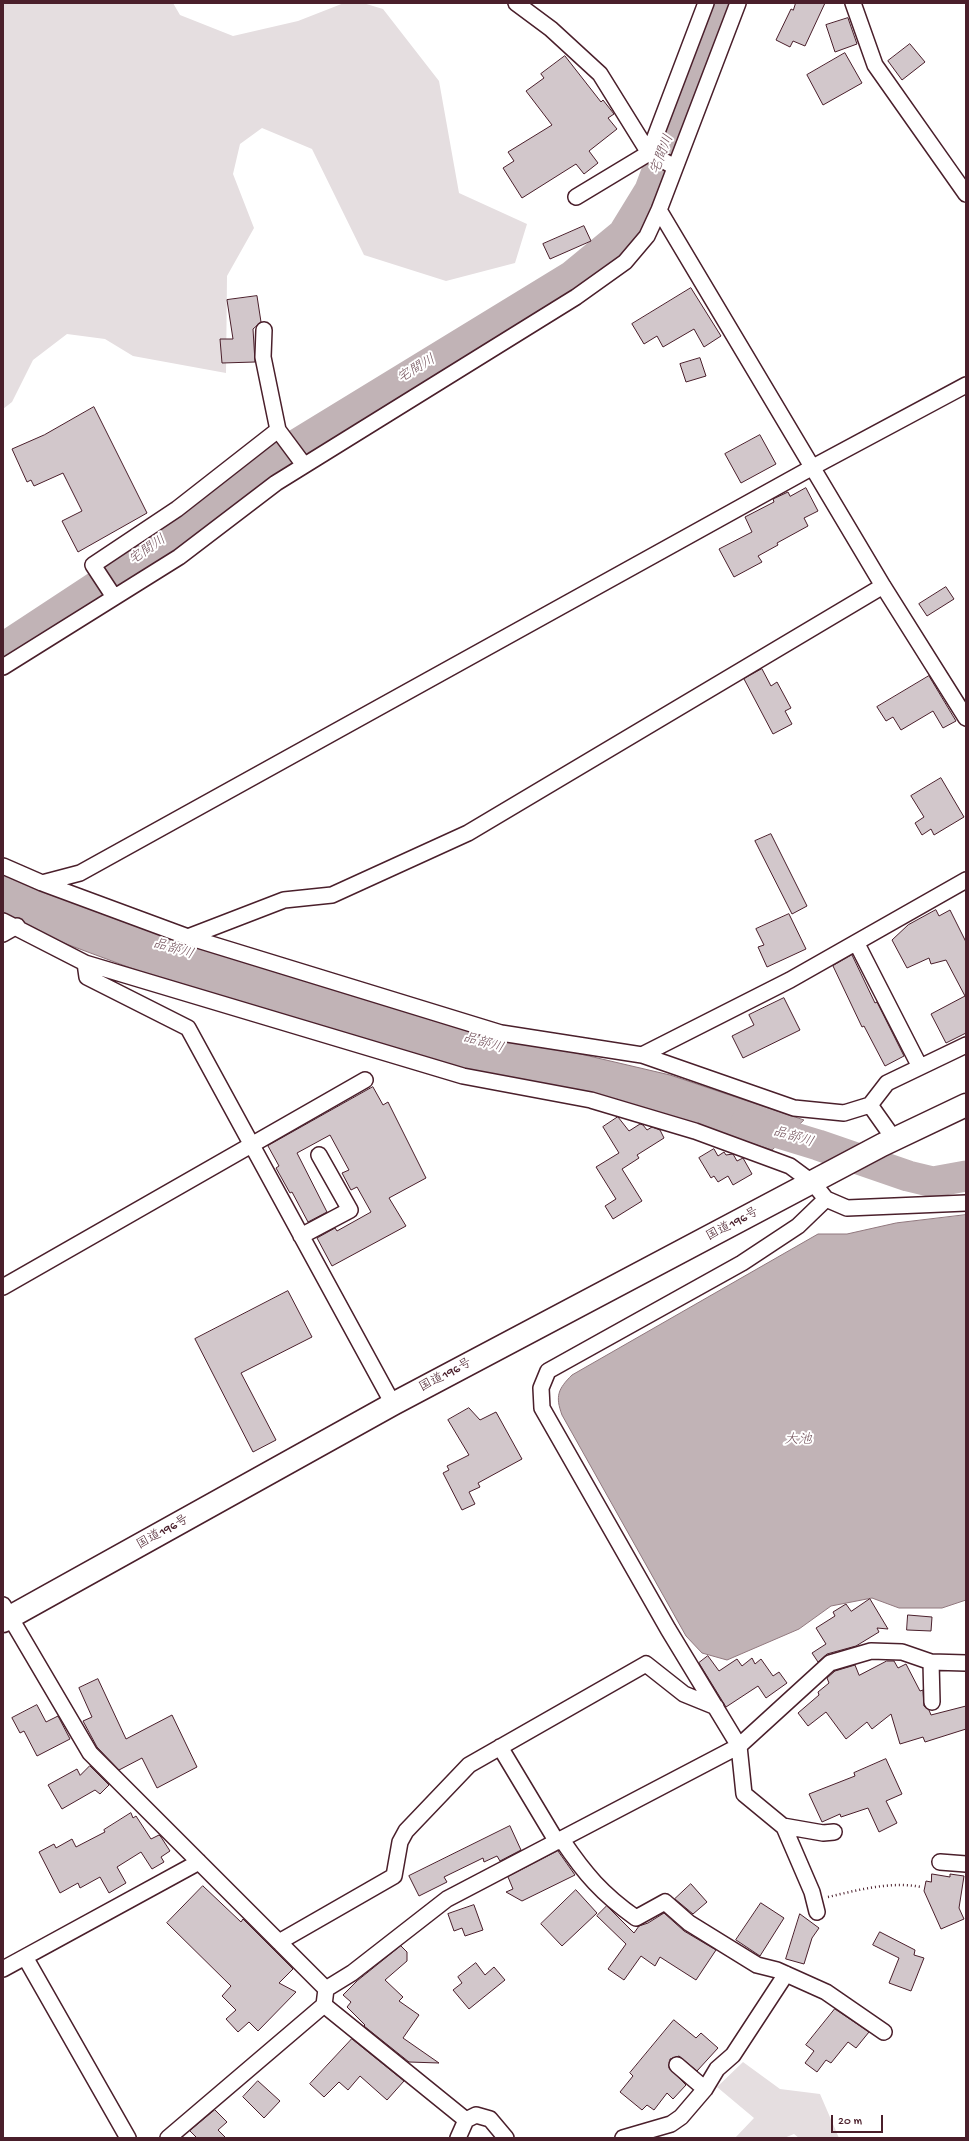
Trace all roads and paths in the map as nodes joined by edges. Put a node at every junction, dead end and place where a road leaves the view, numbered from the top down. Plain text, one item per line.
1 (516, 3) edge
2 (706, 3) edge
3 (738, 3) edge
4 (853, 3) edge
5 (651, 154) junction
6 (672, 166) junction
7 (966, 194) edge
8 (576, 197) dead end
9 (659, 210) junction
10 (264, 330) dead end
11 (966, 385) edge
12 (279, 431) junction
13 (304, 465) junction
14 (813, 467) junction
15 (883, 586) junction
16 (114, 597) junction
17 (3, 667) edge
18 (966, 718) edge
19 (3, 866) edge
20 (966, 880) edge
21 (42, 883) junction
22 (3, 920) edge
23 (17, 926) junction
24 (3, 934) edge
25 (188, 937) junction
26 (857, 944) junction
27 (85, 963) junction
28 (966, 1045) edge
29 (642, 1055) junction
30 (920, 1067) junction
31 (365, 1080) dead end
32 (966, 1090) edge
33 (870, 1105) junction
34 (966, 1105) edge
35 (888, 1142) junction
36 (251, 1146) junction
37 (319, 1155) dead end
38 (819, 1191) junction
39 (966, 1202) edge
40 (300, 1236) junction
41 (3, 1287) edge
42 (393, 1404) junction
43 (5, 1615) edge
44 (931, 1662) junction
45 (966, 1663) edge
46 (932, 1702) dead end
47 (716, 1707) junction
48 (739, 1746) junction
49 (500, 1747) junction
50 (783, 1826) junction
51 (834, 1832) dead end
52 (560, 1841) junction
53 (199, 1862) junction
54 (940, 1862) dead end
55 (966, 1864) edge
56 (922, 1887) dead end
57 (816, 1906) joint
58 (279, 1942) junction
59 (25, 1957) junction
60 (3, 1969) edge
61 (786, 1974) junction
62 (326, 1989) junction
63 (324, 2005) junction
64 (884, 2032) dead end
65 (677, 2065) dead end
66 (705, 2089) junction
67 (466, 2120) junction
68 (128, 2138) edge
69 (168, 2138) edge
70 (458, 2138) edge
71 (506, 2138) edge
72 (623, 2138) edge

1 - 5 street
2 - 5 street
3 - 6 street
4 - 7 street
5 - 6 street
5 - 8 street
6 - 9 street
9 - 13 street
9 - 14 street
10 - 12 street
11 - 14 street
12 - 13 street
12 - 16 street
13 - 16 street
14 - 15 street
14 - 21 street
15 - 18 street
15 - 25 street
16 - 17 street
19 - 21 street
20 - 26 street
21 - 25 street
22 - 23 street
23 - 24 street
23 - 27 street
25 - 29 street
26 - 29 street
26 - 30 street
27 - 36 street
27 - 38 street
28 - 30 street
29 - 33 street
30 - 33 street
31 - 36 street
32 - 35 highway, 国道196号
33 - 35 street
34 - 35 highway, 国道196号
35 - 38 highway, 国道196号
36 - 40 street
36 - 41 street
37 - 40 street
38 - 39 street
38 - 42 highway, 国道196号
38 - 47 street
40 - 42 street
42 - 43 highway, 国道196号
43 - 53 street
44 - 45 street
44 - 46 street
44 - 48 street
47 - 48 street
47 - 49 street
48 - 50 street
48 - 52 street
49 - 52 street
49 - 58 street
50 - 51 street
50 - 57 street
52 - 61 street
52 - 62 street
53 - 58 street
53 - 59 street
54 - 55 street
56 - 57 path
58 - 62 street
59 - 60 street
59 - 68 street
61 - 64 street
61 - 66 street
62 - 63 street
63 - 67 street
63 - 69 street
65 - 66 street
66 - 72 street
67 - 70 street
67 - 71 street

